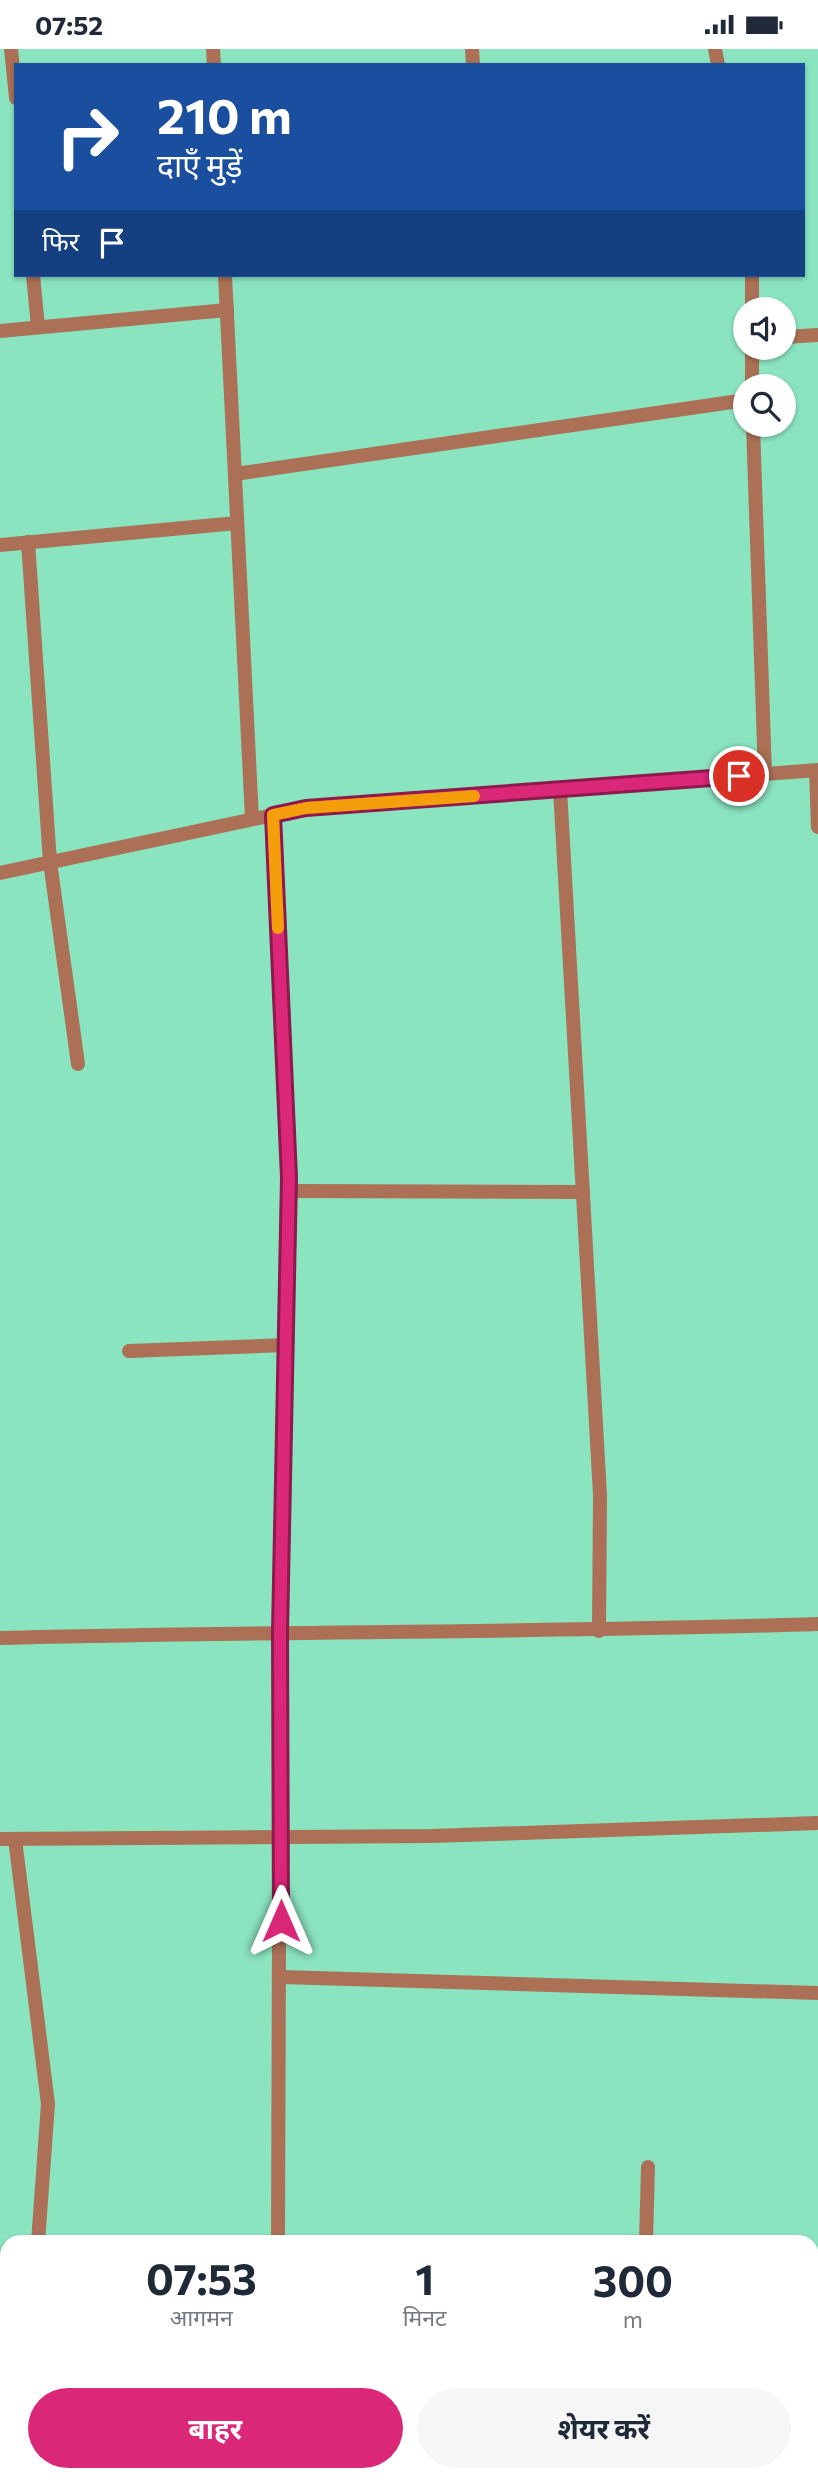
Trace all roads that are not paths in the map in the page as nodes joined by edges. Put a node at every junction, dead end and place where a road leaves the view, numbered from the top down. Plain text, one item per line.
1 (11, 49) edge
2 (14, 78) edge
3 (33, 277) edge
4 (225, 277) edge
5 (752, 277) edge
6 (752, 297) edge
7 (227, 310) junction
8 (38, 327) junction
9 (0, 331) edge
10 (818, 335) edge
11 (796, 336) edge
12 (733, 402) edge
13 (753, 437) edge
14 (235, 474) junction
15 (237, 523) junction
16 (28, 542) junction
17 (0, 545) edge
18 (817, 770) edge
19 (765, 774) junction
20 (560, 789) junction
21 (273, 815) junction
22 (252, 819) junction
23 (818, 827) edge
24 (50, 862) junction
25 (0, 873) edge
26 (78, 1064) dead end
27 (289, 1191) junction
28 (583, 1192) junction
29 (286, 1345) junction
30 (129, 1351) dead end
31 (818, 1624) edge
32 (599, 1631) junction
33 (280, 1632) junction
34 (0, 1638) edge
35 (818, 1822) edge
36 (281, 1838) junction
37 (7, 1839) edge
38 (281, 1977) junction
39 (818, 1993) edge
40 (648, 2167) dead end
41 (39, 2235) edge
42 (278, 2235) edge
43 (646, 2235) edge

1 - 2 street
3 - 8 street
4 - 7 street
5 - 6 street
7 - 8 street
7 - 14 street
8 - 9 street
10 - 11 street
12 - 14 street
13 - 19 street
14 - 15 street
15 - 16 street
15 - 22 street
16 - 17 street
16 - 24 street
18 - 19 street
18 - 23 street
19 - 20 street
20 - 21 street
20 - 28 street
21 - 22 street
21 - 27 street
22 - 24 street
24 - 25 street
24 - 26 street
27 - 28 street
27 - 29 street
28 - 32 street
29 - 30 street
29 - 33 street
31 - 32 street
32 - 33 street
33 - 34 street
33 - 36 street
35 - 36 street
36 - 37 street
36 - 38 street
37 - 41 street
38 - 39 street
38 - 42 street
40 - 43 street

